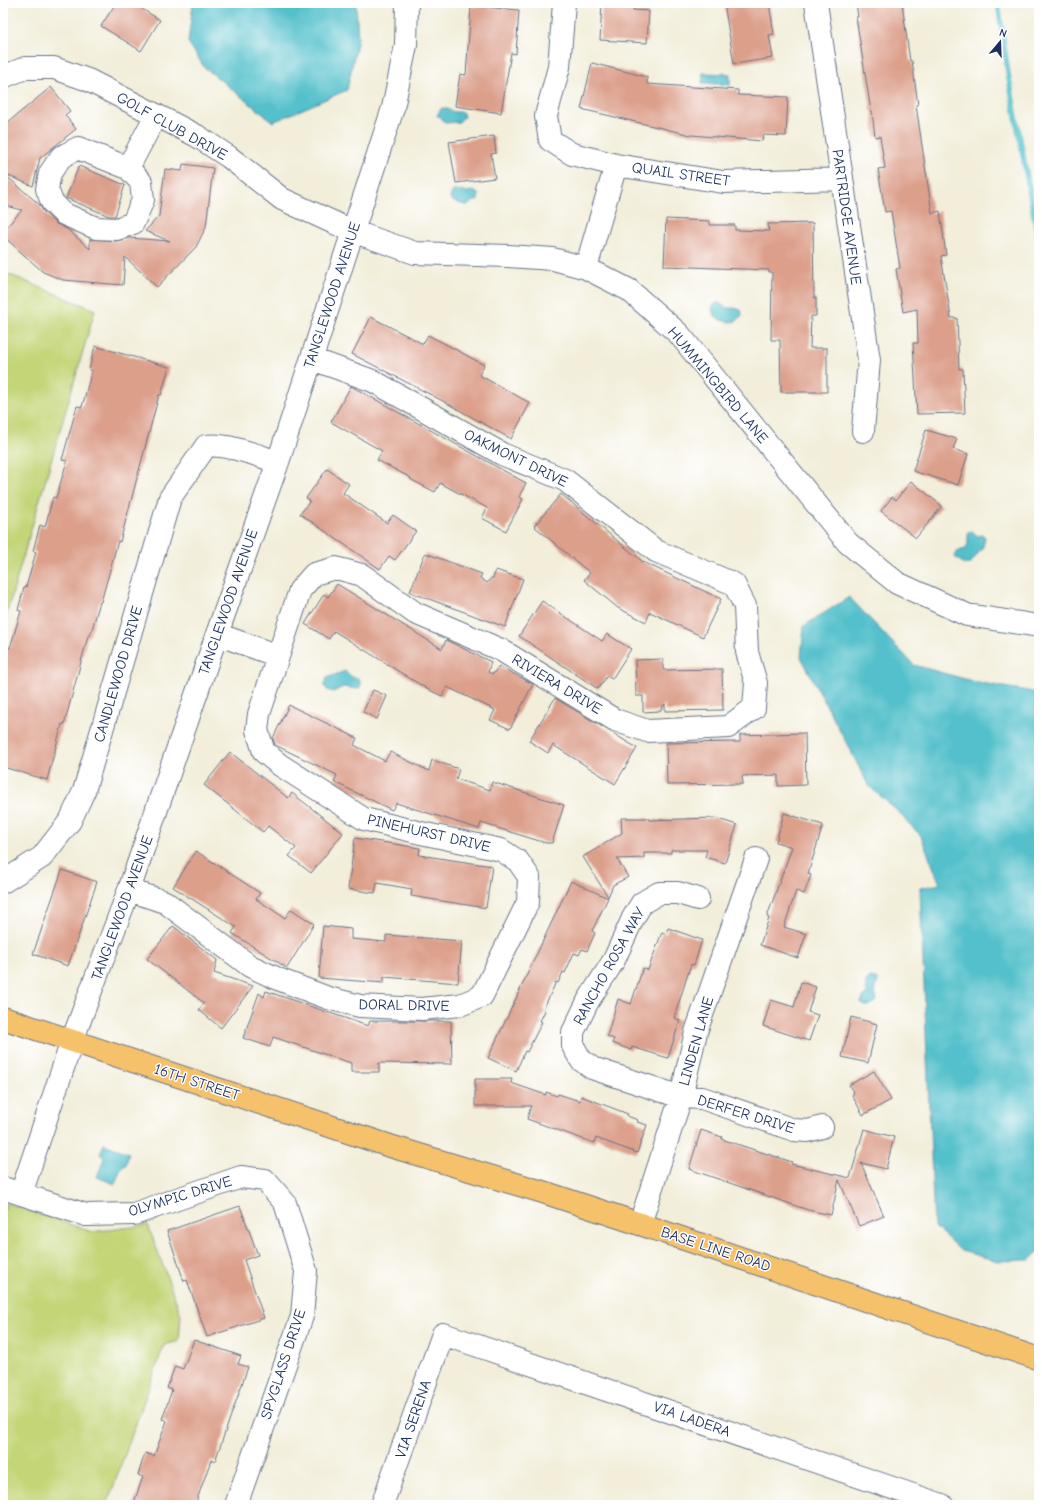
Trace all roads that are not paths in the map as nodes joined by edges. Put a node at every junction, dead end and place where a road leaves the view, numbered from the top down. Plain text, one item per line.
1 (407, 3) edge
2 (564, 3) edge
3 (816, 3) edge
4 (3, 77) edge
5 (156, 115) junction
6 (616, 165) junction
7 (128, 168) dead end
8 (842, 179) junction
9 (352, 231) junction
10 (586, 268) junction
11 (312, 359) junction
12 (863, 431) dead end
13 (278, 462) junction
14 (1039, 626) edge
15 (217, 634) junction
16 (747, 652) joint
17 (278, 656) junction
18 (756, 859) dead end
19 (529, 877) joint
20 (3, 882) edge
21 (130, 890) junction
22 (698, 899) dead end
23 (3, 1018) edge
24 (72, 1041) junction
25 (581, 1060) joint
26 (681, 1097) junction
27 (822, 1127) dead end
28 (390, 1146) joint
29 (265, 1180) joint
30 (12, 1191) edge
31 (640, 1224) junction
32 (443, 1334) joint
33 (1039, 1359) edge
34 (236, 1505) edge
35 (382, 1505) edge
36 (942, 1505) edge

1 - 9 street, TANGLEWOOD AVENUE
2 - 6 street, QUAIL STREET
3 - 8 street, PARTRIDGE AVENUE
4 - 5 street, GOLF CLUB DRIVE
5 - 7 street
5 - 9 street, GOLF CLUB DRIVE
6 - 8 street, QUAIL STREET
6 - 10 street
8 - 12 street, PARTRIDGE AVENUE
9 - 10 street, HUMMINGBIRD LANE
9 - 11 street, TANGLEWOOD AVENUE
10 - 14 street, HUMMINGBIRD LANE
11 - 13 street, TANGLEWOOD AVENUE
11 - 16 street, OAKMONT DRIVE
13 - 15 street, TANGLEWOOD AVENUE
13 - 20 street, CANDLEWOOD DRIVE
15 - 17 street
15 - 21 street, TANGLEWOOD AVENUE
16 - 17 street, RIVIERA DRIVE
17 - 19 street, PINEHURST DRIVE
18 - 26 street, LINDEN LANE
19 - 21 street, DORAL DRIVE
21 - 24 street, TANGLEWOOD AVENUE
22 - 25 street, RANCHO ROSA WAY
23 - 24 main road, 16TH STREET
24 - 28 main road, 16TH STREET
24 - 30 street, TANGLEWOOD AVENUE
25 - 26 street, DERFER DRIVE
26 - 27 street, DERFER DRIVE
26 - 31 street, LINDEN LANE
28 - 31 main road, BASE LINE ROAD
29 - 30 street, OLYMPIC DRIVE
29 - 34 street, SPYGLASS DRIVE
31 - 33 main road, BASE LINE ROAD
32 - 35 street, VIA SERENA
32 - 36 street, VIA LADERA

